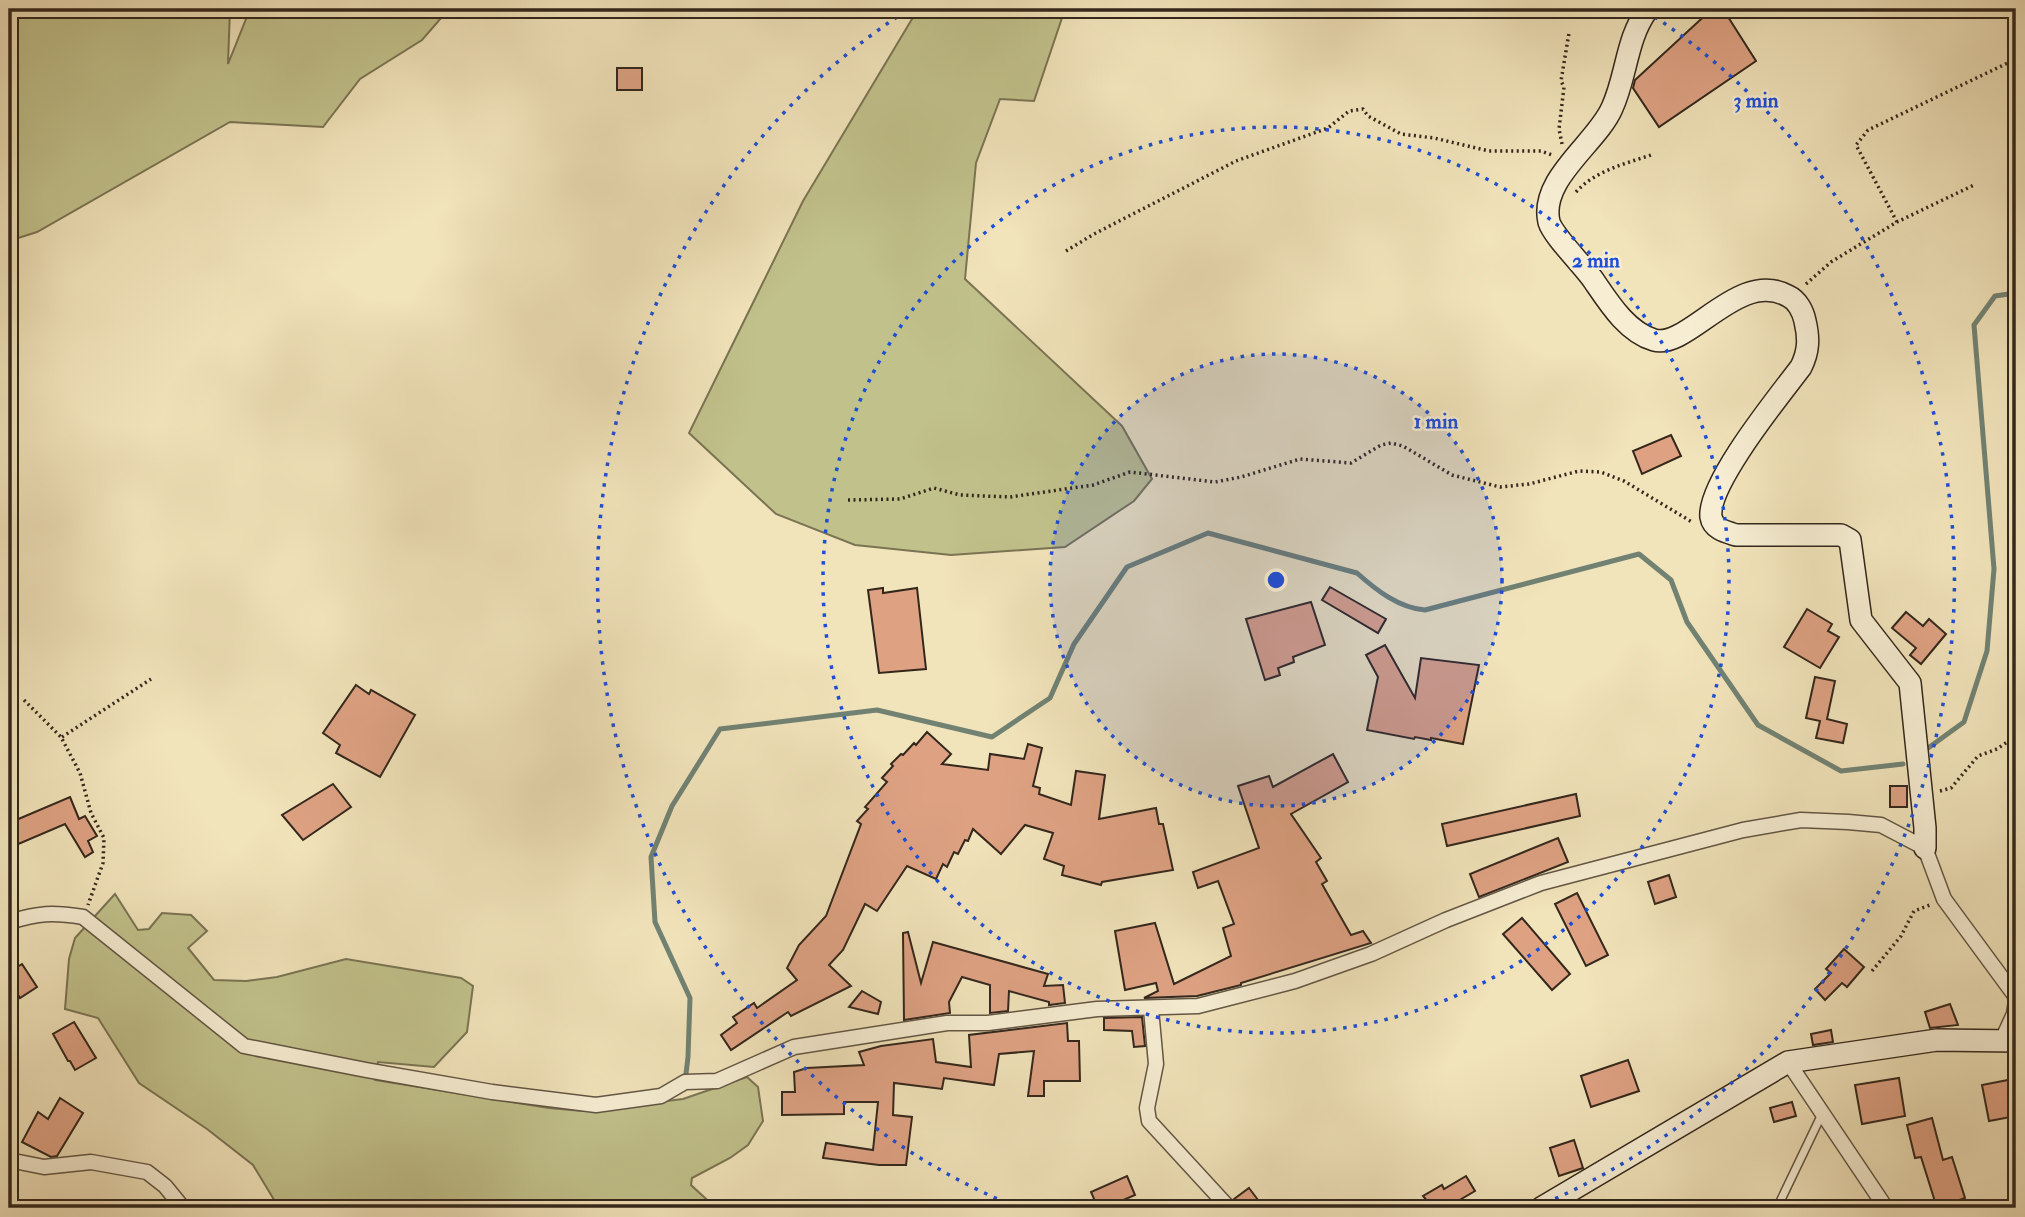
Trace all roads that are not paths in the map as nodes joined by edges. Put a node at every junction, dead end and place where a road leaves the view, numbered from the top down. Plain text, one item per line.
1 (1648, 9) edge
2 (1925, 848) junction
3 (9, 922) edge
4 (2016, 999) edge
5 (1152, 1009) junction
6 (2009, 1041) edge
7 (1788, 1062) junction
8 (1822, 1113) junction
9 (9, 1160) edge
10 (183, 1208) edge
11 (1229, 1208) edge
12 (1541, 1208) edge
13 (1777, 1208) edge
14 (1886, 1208) edge

1 - 2 street
2 - 4 street
2 - 5 street
3 - 5 street
4 - 6 street
5 - 11 street
6 - 7 street
7 - 8 street
7 - 12 street
8 - 13 lane
8 - 14 street
9 - 10 street

